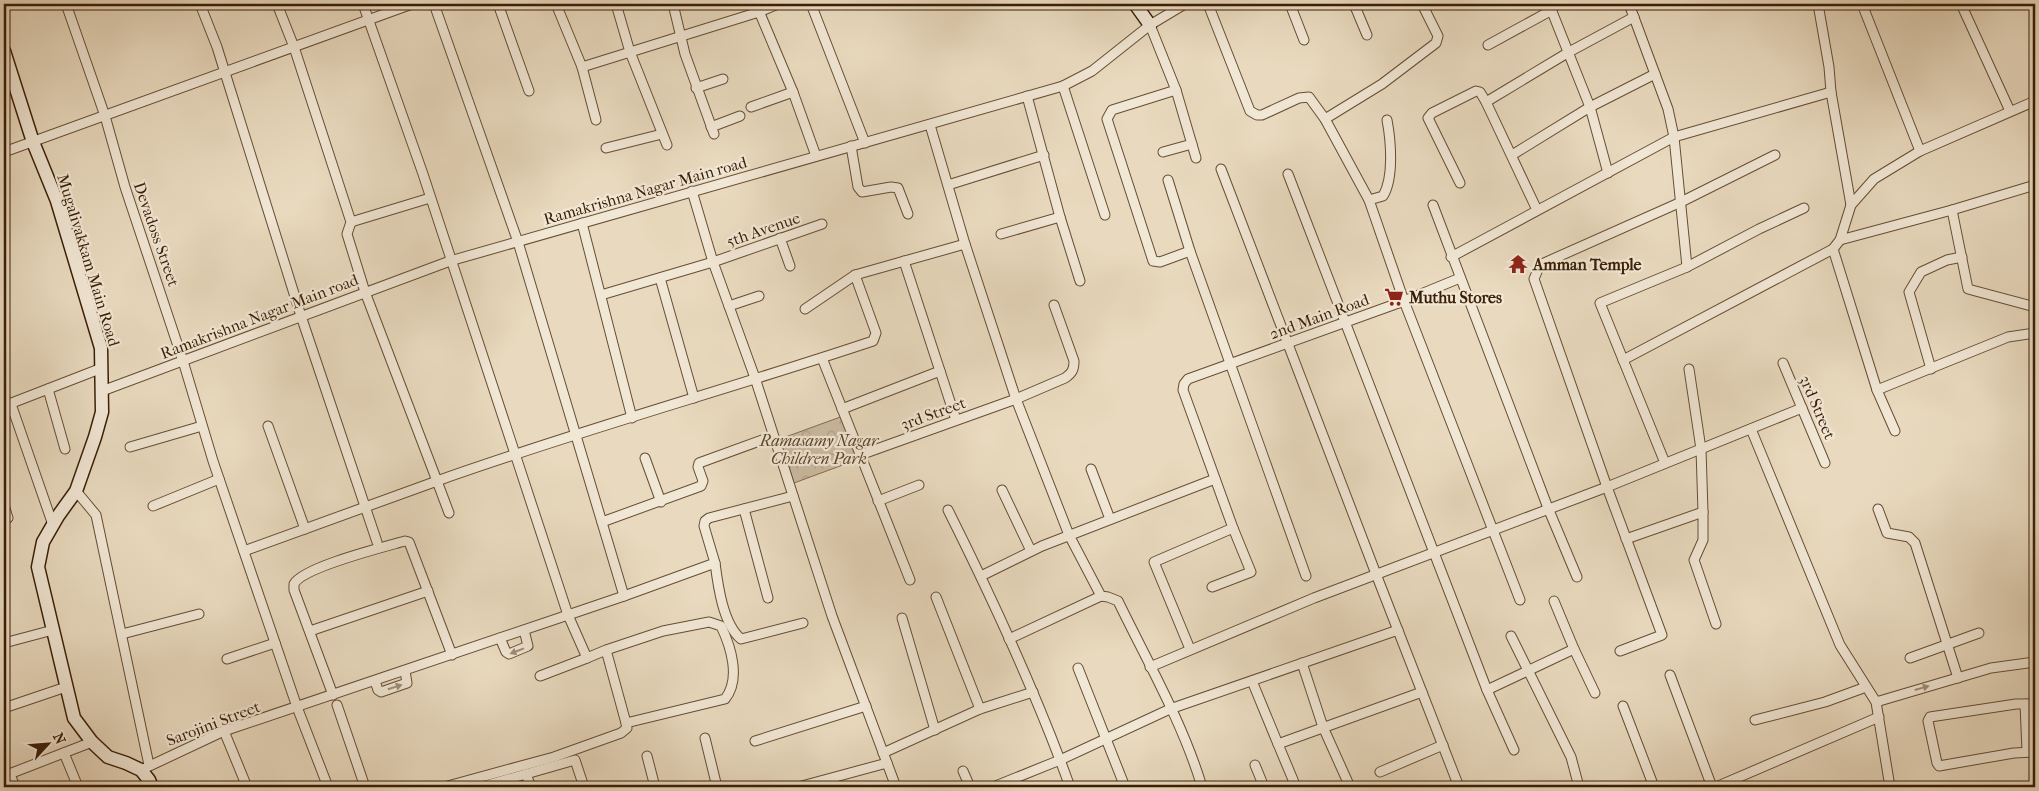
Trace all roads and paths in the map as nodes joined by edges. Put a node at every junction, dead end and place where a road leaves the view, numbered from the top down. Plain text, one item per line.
1 (66, 4) edge
2 (200, 4) edge
3 (277, 4) edge
4 (363, 4) edge
5 (412, 4) edge
6 (434, 4) edge
7 (498, 4) edge
8 (556, 4) edge
9 (616, 4) edge
10 (672, 4) edge
11 (778, 4) edge
12 (811, 4) edge
13 (1135, 4) edge
14 (1185, 4) edge
15 (1208, 4) edge
16 (1290, 4) edge
17 (1354, 4) edge
18 (1422, 4) edge
19 (1629, 4) edge
20 (1818, 4) edge
21 (1862, 4) edge
22 (1961, 4) edge
23 (1551, 7) edge
24 (757, 8) edge
25 (1634, 17) junction
26 (369, 20) junction
27 (1150, 25) junction
28 (1368, 35) dead end
29 (680, 37) junction
30 (1304, 40) dead end
31 (1488, 45) dead end
32 (294, 47) junction
33 (630, 52) junction
34 (1568, 52) junction
35 (4, 53) edge
36 (582, 67) junction
37 (225, 70) junction
38 (1655, 74) junction
39 (723, 79) dead end
40 (1063, 86) junction
41 (696, 88) junction
42 (1176, 90) junction
43 (529, 91) dead end
44 (793, 92) junction
45 (1830, 92) junction
46 (1027, 96) junction
47 (2035, 101) edge
48 (1486, 102) junction
49 (751, 107) dead end
50 (1590, 107) junction
51 (2010, 111) junction
52 (105, 116) junction
53 (740, 116) dead end
54 (596, 120) dead end
55 (1325, 120) junction
56 (1387, 120) dead end
57 (930, 125) junction
58 (662, 134) junction
59 (1674, 137) junction
60 (33, 142) junction
61 (864, 143) junction
62 (1192, 144) junction
63 (666, 146) dead end
64 (851, 146) junction
65 (606, 148) dead end
66 (1920, 151) junction
67 (4, 152) edge
68 (1163, 152) dead end
69 (1044, 155) junction
70 (1512, 155) junction
71 (1775, 155) dead end
72 (816, 156) junction
73 (1196, 158) dead end
74 (1221, 169) dead end
75 (1608, 173) junction
76 (1288, 174) dead end
77 (1168, 180) dead end
78 (1460, 183) dead end
79 (948, 185) junction
80 (2035, 185) edge
81 (692, 191) junction
82 (430, 198) junction
83 (1369, 200) junction
84 (1682, 202) junction
85 (1432, 205) dead end
86 (1851, 205) junction
87 (1804, 208) dead end
88 (1537, 210) junction
89 (1952, 210) junction
90 (908, 214) dead end
91 (1105, 215) dead end
92 (1060, 217) junction
93 (351, 222) junction
94 (582, 223) junction
95 (822, 224) dead end
96 (1001, 234) dead end
97 (780, 238) junction
98 (1840, 240) junction
99 (518, 242) junction
100 (965, 244) junction
101 (1833, 249) junction
102 (1190, 251) junction
103 (1451, 257) junction
104 (1962, 257) junction
105 (450, 261) junction
106 (904, 261) junction
107 (713, 262) junction
108 (790, 266) dead end
109 (1687, 267) junction
110 (856, 275) junction
111 (660, 278) junction
112 (1460, 278) junction
113 (1080, 281) dead end
114 (365, 292) junction
115 (601, 295) junction
116 (759, 296) dead end
117 (1404, 301) junction
118 (1054, 305) dead end
119 (729, 306) junction
120 (2035, 307) edge
121 (805, 309) dead end
122 (301, 316) junction
123 (1346, 322) junction
124 (2035, 333) edge
125 (1287, 344) junction
126 (822, 358) junction
127 (1623, 360) junction
128 (183, 361) junction
129 (1783, 363) dead end
130 (1230, 365) junction
131 (102, 368) junction
132 (1690, 369) dead end
133 (1930, 370) junction
134 (940, 371) junction
135 (755, 378) junction
136 (48, 389) junction
137 (1877, 390) junction
138 (102, 391) junction
139 (694, 398) junction
140 (1016, 399) junction
141 (7, 405) edge
142 (1802, 408) junction
143 (842, 409) junction
144 (632, 418) junction
145 (956, 420) junction
146 (202, 426) junction
147 (268, 426) dead end
148 (1752, 429) junction
149 (1895, 431) dead end
150 (576, 436) junction
151 (773, 436) junction
152 (130, 447) dead end
153 (65, 448) dead end
154 (1701, 449) junction
155 (515, 453) junction
156 (860, 455) junction
157 (645, 458) dead end
158 (1665, 463) junction
159 (1825, 463) dead end
160 (1091, 469) dead end
161 (219, 479) junction
162 (1215, 480) junction
163 (437, 481) junction
164 (919, 485) dead end
165 (1607, 487) junction
166 (1002, 490) dead end
167 (76, 491) junction
168 (793, 496) junction
169 (878, 501) junction
170 (660, 502) junction
171 (4, 505) edge
172 (152, 506) dead end
173 (365, 507) junction
174 (1548, 508) junction
175 (744, 509) junction
176 (1878, 509) dead end
177 (948, 510) dead end
178 (1703, 512) junction
179 (449, 513) dead end
180 (8, 518) dead end
181 (1110, 520) junction
182 (602, 522) junction
183 (53, 525) junction
184 (1233, 528) junction
185 (305, 529) junction
186 (1494, 530) junction
187 (1069, 535) junction
188 (1626, 539) junction
189 (377, 542) dead end
190 (244, 551) junction
191 (1031, 551) junction
192 (1435, 553) junction
193 (715, 563) junction
194 (1376, 574) junction
195 (981, 576) junction
196 (1306, 576) dead end
197 (1577, 577) dead end
198 (910, 580) dead end
199 (1212, 587) dead end
200 (428, 591) junction
201 (624, 596) junction
202 (1101, 596) junction
203 (936, 597) dead end
204 (768, 598) dead end
205 (1520, 600) dead end
206 (1554, 601) dead end
207 (199, 614) dead end
208 (568, 615) junction
209 (902, 618) dead end
210 (803, 622) dead end
211 (1716, 624) dead end
212 (53, 630) junction
213 (524, 630) junction
214 (1398, 630) junction
215 (310, 631) junction
216 (1979, 633) dead end
217 (122, 634) junction
218 (1511, 636) dead end
219 (500, 638) junction
220 (1009, 640) junction
221 (4, 643) edge
222 (275, 643) junction
223 (1948, 644) junction
224 (1190, 649) junction
225 (1574, 649) junction
226 (606, 650) junction
227 (1620, 651) dead end
228 (452, 655) junction
229 (587, 658) junction
230 (1910, 658) dead end
231 (227, 659) dead end
232 (2035, 662) edge
233 (1302, 663) junction
234 (1150, 667) junction
235 (1078, 668) dead end
236 (1528, 672) junction
237 (1670, 675) dead end
238 (540, 676) dead end
239 (1958, 678) junction
240 (1252, 681) junction
241 (66, 687) junction
242 (1866, 687) junction
243 (1487, 690) junction
244 (1033, 692) junction
245 (1422, 692) junction
246 (1596, 693) dead end
247 (333, 695) junction
248 (1876, 702) junction
249 (2025, 704) junction
250 (2035, 704) edge
251 (336, 705) dead end
252 (866, 706) junction
253 (1623, 706) dead end
254 (297, 707) junction
255 (4, 708) edge
256 (980, 709) junction
257 (1170, 709) junction
258 (1879, 716) junction
259 (1755, 720) dead end
260 (626, 723) junction
261 (1323, 726) junction
262 (935, 730) junction
263 (224, 731) junction
264 (705, 738) dead end
265 (1106, 738) junction
266 (755, 741) dead end
267 (92, 742) junction
268 (1278, 744) junction
269 (1443, 745) junction
270 (1514, 750) dead end
271 (2031, 752) edge
272 (64, 753) junction
273 (883, 753) junction
274 (647, 756) dead end
275 (1060, 760) junction
276 (887, 763) junction
277 (1255, 765) dead end
278 (145, 767) junction
279 (963, 771) dead end
280 (1380, 772) dead end
281 (526, 774) junction
282 (7, 775) edge
283 (15, 787) edge
284 (78, 787) edge
285 (152, 787) edge
286 (247, 787) edge
287 (328, 787) edge
288 (365, 787) edge
289 (444, 787) edge
290 (480, 787) edge
291 (530, 787) edge
292 (584, 787) edge
293 (655, 787) edge
294 (717, 787) edge
295 (798, 787) edge
296 (896, 787) edge
297 (970, 787) edge
298 (993, 787) edge
299 (1070, 787) edge
300 (1125, 787) edge
301 (1202, 787) edge
302 (1264, 787) edge
303 (1296, 787) edge
304 (1350, 787) edge
305 (1459, 787) edge
306 (1579, 787) edge
307 (1654, 787) edge
308 (1712, 787) edge
309 (1716, 787) edge
310 (1890, 787) edge

1 - 52 street, Devadoss Street
2 - 37 street
3 - 32 street
4 - 26 street
5 - 26 street
6 - 99 street
7 - 43 street
8 - 36 street
9 - 33 street
10 - 29 street
11 - 24 street
12 - 61 street
13 - 27 street
14 - 27 street, Ramakrishna Nagar Main road
15 - 55 street
16 - 30 street
17 - 28 street
18 - 55 street
19 - 25 street
20 - 45 street
21 - 66 street
22 - 51 street
23 - 31 street
23 - 34 street
24 - 29 street
24 - 44 street
25 - 34 street
25 - 38 street
26 - 32 street
26 - 82 street
27 - 40 street, Ramakrishna Nagar Main road
27 - 42 street
29 - 33 street
29 - 41 street
32 - 37 street
32 - 93 street
33 - 36 street
33 - 58 street
34 - 48 street
34 - 50 street
35 - 60 street, Mugalivakkam Main Road
36 - 54 street
37 - 52 street
37 - 122 street
38 - 50 street
38 - 59 street
39 - 41 street
40 - 46 street, Ramakrishna Nagar Main road
40 - 91 street
41 - 53 street
42 - 62 street
42 - 102 street
44 - 49 street
44 - 72 street
45 - 59 street
45 - 86 street
46 - 57 street, Ramakrishna Nagar Main road
46 - 69 street
47 - 51 street
48 - 70 street
48 - 78 street
50 - 70 street
50 - 75 street
51 - 66 street
52 - 60 street
52 - 128 street, Devadoss Street
55 - 83 street
56 - 83 street
57 - 61 street, Ramakrishna Nagar Main road
57 - 79 street
58 - 63 street
58 - 65 street
59 - 75 street
59 - 84 street
60 - 67 street
60 - 131 street, Mugalivakkam Main Road
61 - 64 street, Ramakrishna Nagar Main road
62 - 68 street
62 - 73 street
64 - 72 street, Ramakrishna Nagar Main road
64 - 90 street
66 - 86 street
69 - 79 street
69 - 92 street
70 - 88 street
71 - 84 street
72 - 81 street, Ramakrishna Nagar Main road
74 - 125 street
75 - 88 street
76 - 123 street
77 - 102 street
79 - 100 street
80 - 89 street
81 - 94 street, Ramakrishna Nagar Main road
81 - 107 street
82 - 93 street
82 - 105 street
83 - 117 street
84 - 109 street
84 - 165 street
85 - 103 street
86 - 98 street
87 - 109 street
88 - 103 street
89 - 98 street
89 - 104 street
92 - 96 street
92 - 113 street
93 - 114 street
94 - 99 street, Ramakrishna Nagar Main road
94 - 115 street
95 - 97 street, 5th Avenue
97 - 107 street, 5th Avenue
97 - 108 street
98 - 101 street
99 - 105 street, Ramakrishna Nagar Main road
99 - 150 street
100 - 106 street
100 - 140 street
101 - 127 street
101 - 137 street
102 - 130 street
103 - 112 street
104 - 120 street
104 - 133 street
105 - 114 street, Ramakrishna Nagar Main road
105 - 155 street
106 - 110 street
106 - 134 street
107 - 111 street, 5th Avenue
107 - 119 street
109 - 127 street
110 - 121 street
110 - 126 street
111 - 115 street, 5th Avenue
111 - 139 street
112 - 117 street, 2nd Main Road
112 - 174 street
114 - 122 street, Ramakrishna Nagar Main road
114 - 163 street
115 - 144 street
116 - 119 street
117 - 123 street, 2nd Main Road
117 - 186 street
118 - 140 street, 3rd Street
119 - 135 street
122 - 128 street, Ramakrishna Nagar Main road
122 - 173 street
123 - 125 street, 2nd Main Road
123 - 192 street
124 - 133 street
125 - 130 street, 2nd Main Road
125 - 194 street
126 - 135 street
126 - 143 street
127 - 158 street
128 - 138 street, Ramakrishna Nagar Main road
128 - 146 street, Devadoss Street
129 - 142 street, 3rd Street
130 - 162 street, 2nd Main Road
130 - 196 street
131 - 136 street
131 - 138 street, Mugalivakkam Main Road
132 - 154 street
133 - 137 street
134 - 143 street
134 - 145 street
135 - 139 street
135 - 151 street
136 - 141 street
136 - 153 street
137 - 149 street
138 - 167 street, Mugalivakkam Main Road
139 - 144 street
140 - 145 street, 3rd Street
140 - 187 street
141 - 183 street
142 - 148 street
142 - 159 street, 3rd Street
143 - 156 street
144 - 150 street
145 - 156 street, 3rd Street
146 - 152 street
146 - 161 street, Devadoss Street
147 - 185 street
148 - 154 street
148 - 242 street
150 - 155 street
150 - 182 street
151 - 168 street
151 - 170 street
154 - 158 street
154 - 178 street
155 - 163 street
155 - 208 street
156 - 169 street
157 - 170 street
158 - 165 street
160 - 181 street
161 - 172 street
161 - 190 street, Devadoss Street
162 - 181 street
162 - 184 street
163 - 173 street
163 - 179 street
164 - 169 street
165 - 174 street
165 - 188 street
166 - 191 street
167 - 183 street, Mugalivakkam Main Road
167 - 217 street
168 - 175 street
168 - 252 street
169 - 198 street
170 - 182 street
171 - 180 street
173 - 185 street
173 - 189 street
174 - 186 street
174 - 197 street
175 - 193 street
175 - 204 street
176 - 223 street
177 - 195 street
178 - 188 street
178 - 211 street
181 - 187 street
182 - 201 street
183 - 212 street, Mugalivakkam Main Road
184 - 199 street
184 - 224 street
185 - 190 street
186 - 192 street
186 - 205 street
187 - 191 street
187 - 202 street
188 - 227 street
190 - 222 street, Devadoss Street
191 - 195 street
192 - 194 street
192 - 243 street
193 - 201 street, Sarojini Street
193 - 210 street
194 - 214 street
194 - 224 street
195 - 220 street
200 - 215 street
200 - 215 street
200 - 228 street
201 - 208 street, Sarojini Street
202 - 220 street
202 - 234 street
203 - 256 street
206 - 225 street
207 - 217 street
208 - 213 street, Sarojini Street
208 - 229 street
209 - 262 street
212 - 221 street
212 - 241 street, Mugalivakkam Main Road
213 - 219 street, Sarojini Street
213 -> 219 street
214 - 233 street
214 - 245 street
215 - 247 street
216 - 223 street
217 - 278 street
218 - 236 street
219 - 228 street, Sarojini Street
220 - 244 street
222 - 231 street
222 - 254 street, Devadoss Street
223 - 230 street
223 - 239 street
224 - 234 street
225 - 236 street
225 - 246 street
226 - 229 street
226 - 260 street
226 - 260 street
228 - 247 street, Sarojini Street
229 - 238 street
232 - 239 street
233 - 240 street
233 - 261 street
234 - 257 street
235 - 265 street
236 - 243 street
236 - 306 street
237 - 308 street
248 -> 239 street
240 - 257 street
240 - 268 street
241 - 255 street
241 - 267 street, Mugalivakkam Main Road
242 - 248 street
242 - 259 street
243 - 270 street
244 - 256 street
244 - 275 street
245 - 261 street
245 - 269 street
247 - 254 street, Sarojini Street
248 - 258 street
249 - 250 street
249 - 271 street
249 - 271 street
251 - 288 street
252 - 266 street
252 - 273 street
253 - 307 street
254 - 263 street, Sarojini Street
254 - 287 street, Devadoss Street
256 - 262 street
257 - 265 street
257 - 301 street
258 - 309 street
258 - 310 street
260 - 289 street
261 - 268 street
261 - 304 street
262 - 273 street
263 - 278 street, Sarojini Street
263 - 286 street
264 - 294 street
265 - 275 street
265 - 300 street
267 - 272 street
267 - 278 street, Mugalivakkam Main Road
268 - 303 street
269 - 280 street
269 - 305 street
272 - 282 street
272 - 284 street
273 - 276 street
274 - 293 street
275 - 298 street
275 - 299 street
276 - 295 street
276 - 296 street
277 - 302 street
278 - 285 street
279 - 297 street
281 - 290 street
281 - 291 street
281 - 292 street
282 - 283 street

